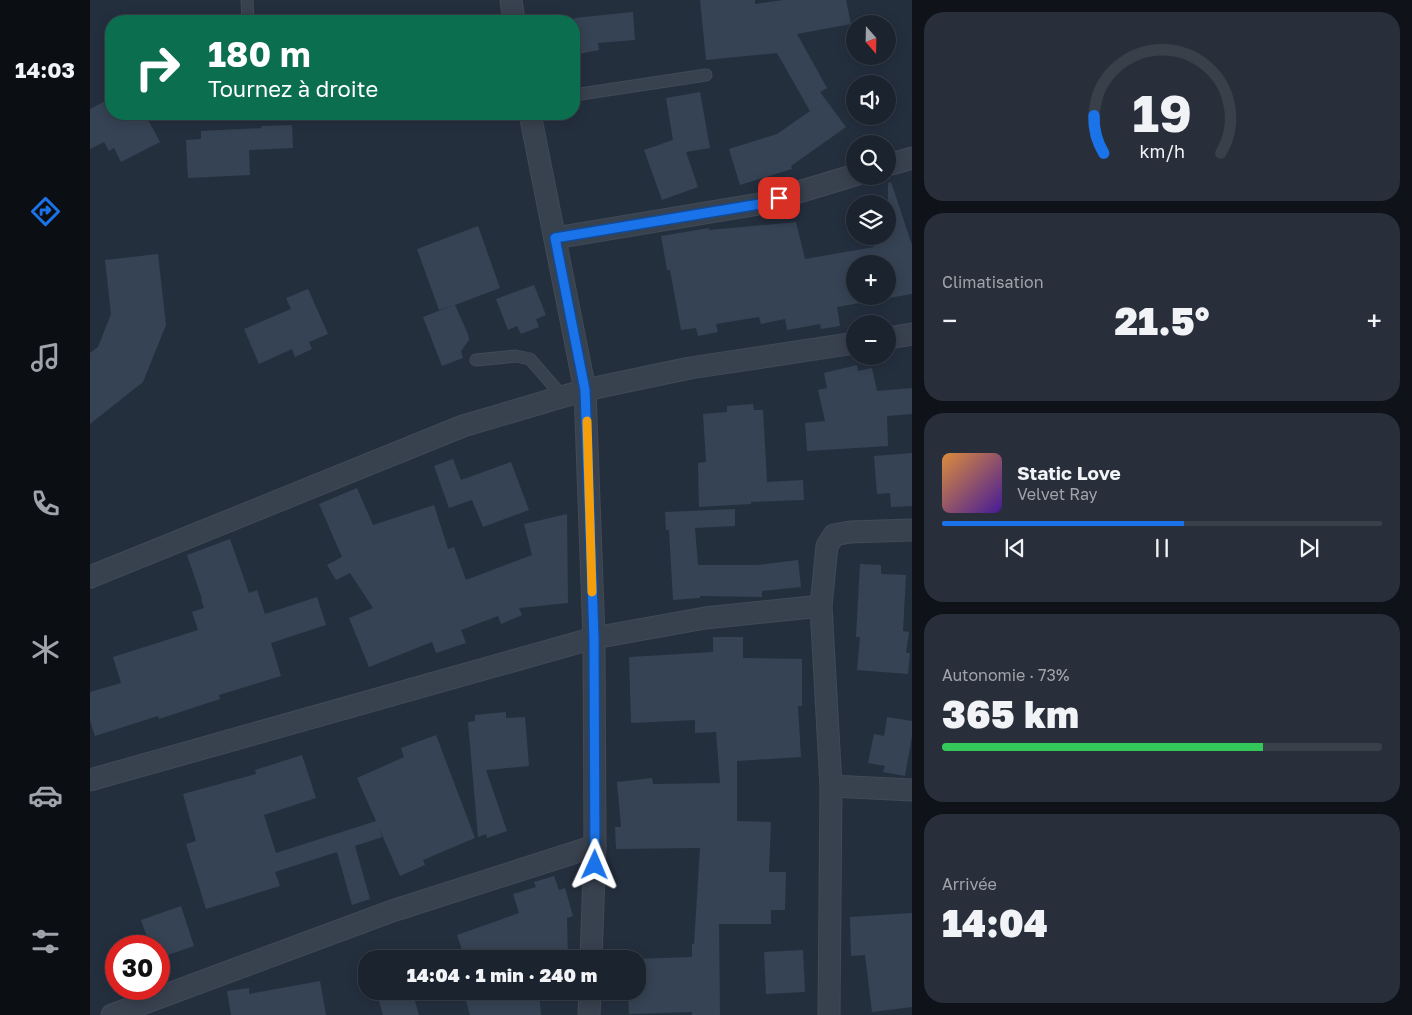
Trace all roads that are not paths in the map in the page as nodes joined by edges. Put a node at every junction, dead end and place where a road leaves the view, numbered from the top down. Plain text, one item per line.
1 (247, 0) edge
2 (510, 0) edge
3 (248, 15) edge
4 (513, 15) edge
5 (706, 75) dead end
6 (580, 94) edge
7 (531, 120) edge
8 (912, 158) edge
9 (896, 163) edge
10 (846, 178) edge
11 (555, 238) junction
12 (912, 334) edge
13 (896, 337) edge
14 (846, 344) edge
15 (476, 360) dead end
16 (585, 390) junction
17 (563, 396) junction
18 (912, 530) edge
19 (90, 577) edge
20 (822, 606) junction
21 (594, 638) junction
22 (90, 780) edge
23 (831, 786) junction
24 (912, 790) edge
25 (595, 846) junction
26 (591, 950) edge
27 (590, 1000) edge
28 (112, 1015) edge
29 (589, 1015) edge
30 (829, 1015) edge

1 - 3 lane
2 - 4 street
5 - 6 lane
7 - 11 street
8 - 9 street
10 - 11 street
11 - 16 street
12 - 13 street
14 - 16 street
15 - 17 lane
16 - 17 street
16 - 21 street
17 - 19 street
18 - 20 street
20 - 21 street
20 - 23 street
21 - 22 street
21 - 25 street
23 - 24 street
23 - 30 street
25 - 26 street
25 - 28 street
27 - 29 street

